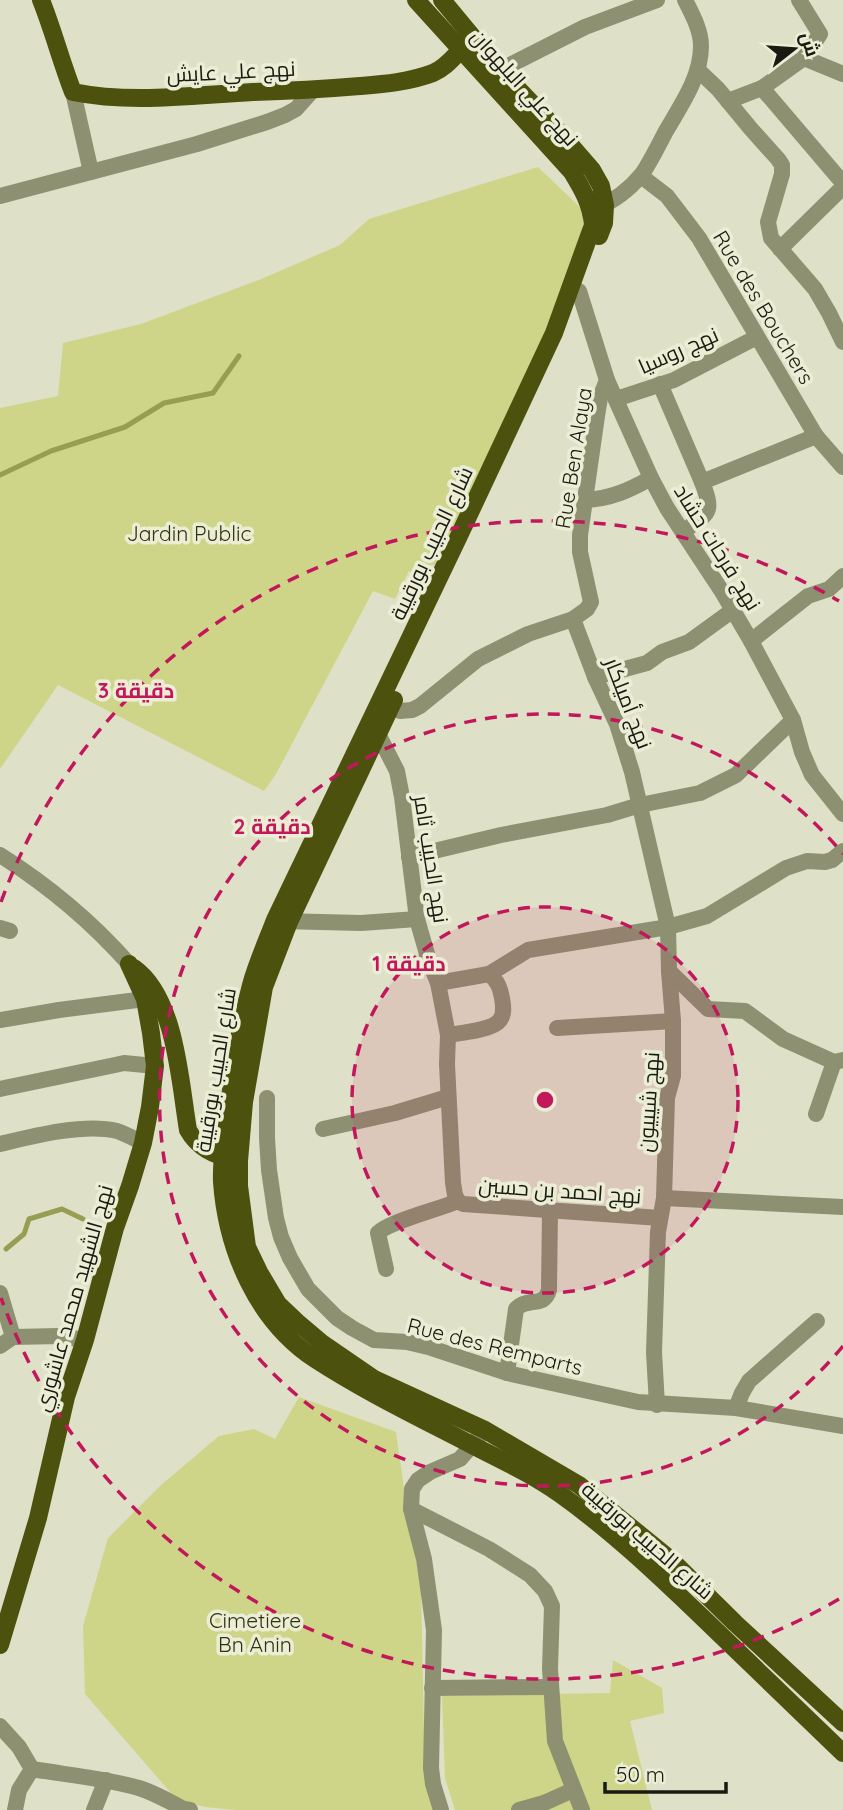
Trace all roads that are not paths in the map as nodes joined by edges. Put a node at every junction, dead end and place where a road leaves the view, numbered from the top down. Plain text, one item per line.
1 (41, 0) edge
2 (416, 0) edge
3 (442, 0) edge
4 (657, 0) edge
5 (685, 0) edge
6 (799, 0) edge
7 (467, 43) junction
8 (804, 58) junction
9 (500, 70) junction
10 (698, 70) junction
11 (843, 74) edge
12 (762, 88) junction
13 (313, 90) junction
14 (73, 92) junction
15 (728, 102) junction
16 (91, 172) junction
17 (640, 176) junction
18 (843, 185) edge
19 (0, 195) edge
20 (599, 208) junction
21 (780, 249) junction
22 (575, 289) junction
23 (757, 337) junction
24 (843, 342) edge
25 (607, 380) junction
26 (660, 384) junction
27 (616, 399) junction
28 (816, 436) junction
29 (837, 450) edge
30 (843, 467) edge
31 (651, 478) junction
32 (702, 482) junction
33 (585, 500) junction
34 (682, 532) junction
35 (843, 576) edge
36 (733, 610) junction
37 (573, 619) junction
38 (751, 641) junction
39 (595, 677) junction
40 (385, 704) junction
41 (793, 720) junction
42 (373, 729) junction
43 (640, 805) junction
44 (843, 814) edge
45 (843, 851) edge
46 (0, 855) edge
47 (409, 857) junction
48 (417, 919) junction
49 (282, 921) junction
50 (668, 927) junction
51 (129, 964) junction
52 (669, 971) junction
53 (489, 974) junction
54 (438, 983) junction
55 (145, 999) junction
56 (0, 1020) edge
57 (673, 1021) junction
58 (557, 1028) dead end
59 (448, 1035) junction
60 (838, 1061) edge
61 (155, 1066) junction
62 (0, 1089) edge
63 (448, 1097) junction
64 (267, 1098) dead end
65 (816, 1114) dead end
66 (323, 1129) dead end
67 (143, 1143) junction
68 (0, 1144) edge
69 (231, 1159) junction
70 (664, 1198) junction
71 (458, 1201) junction
72 (843, 1207) edge
73 (550, 1211) junction
74 (660, 1218) junction
75 (386, 1269) dead end
76 (0, 1293) edge
77 (817, 1321) dead end
78 (85, 1340) junction
79 (7, 1341) edge
80 (507, 1373) junction
81 (657, 1405) junction
82 (736, 1408) junction
83 (843, 1426) edge
84 (485, 1430) junction
85 (472, 1445) junction
86 (411, 1509) junction
87 (0, 1645) edge
88 (551, 1687) junction
89 (432, 1688) junction
90 (843, 1723) edge
91 (0, 1726) edge
92 (843, 1753) edge
93 (32, 1769) junction
94 (106, 1780) junction
95 (573, 1790) junction
96 (15, 1810) edge
97 (94, 1810) edge
98 (190, 1810) edge
99 (441, 1810) edge
100 (519, 1810) edge
101 (582, 1810) edge

1 - 14 main road
2 - 7 main road, نهج علي البلهوان
3 - 7 main road, نهج علي البلهوان
4 - 9 street
5 - 10 street
6 - 8 street
7 - 9 main road, نهج علي البلهوان
7 - 13 main road, نهج علي عايش
7 - 20 main road, نهج علي البلهوان
8 - 11 street
8 - 12 street
9 - 20 main road, نهج علي البلهوان
10 - 15 street
10 - 17 street
12 - 15 street
12 - 18 street
13 - 14 main road, نهج علي عايش
13 - 16 street
14 - 16 street
15 - 21 street
16 - 19 street
17 - 20 street
17 - 23 street, Rue des Bouchers
18 - 21 street
20 - 22 main road, شارع الحبيب بورقيبة
21 - 24 street
22 - 25 street, نهج فرحات حشاد
22 - 40 main road, شارع الحبيب بورقيبة
23 - 26 street, نهج روسيا
23 - 28 street, Rue des Bouchers
25 - 27 street, نهج فرحات حشاد
25 - 33 street, Rue Ben Alaya
26 - 27 street, نهج روسيا
26 - 32 street
27 - 31 street, نهج فرحات حشاد
28 - 29 street, Rue des Bouchers
28 - 32 street
29 - 30 street, Rue des Bouchers
31 - 33 street
31 - 34 street, نهج فرحات حشاد
32 - 34 street
33 - 37 street, Rue Ben Alaya
34 - 36 street, نهج فرحات حشاد
35 - 38 street
36 - 38 street, نهج فرحات حشاد
36 - 39 street
37 - 39 street, نهج أميلكار
37 - 40 street
38 - 41 street, نهج فرحات حشاد
39 - 43 street, نهج أميلكار
40 - 42 main road, شارع الحبيب بورقيبة
41 - 43 street
41 - 44 street, نهج فرحات حشاد
42 - 47 street, نهج الحبيب ثامر
42 - 49 main road, شارع الحبيب بورقيبة
43 - 47 street
43 - 50 street, نهج شيبيون
45 - 50 street
46 - 51 street
47 - 48 street, نهج الحبيب ثامر
48 - 49 street
48 - 54 street, نهج الحبيب ثامر
49 - 69 main road, شارع الحبيب بورقيبة
50 - 52 street, نهج شيبيون
50 - 53 street
51 - 55 main road, نهج الشهيد محمد عاشوري
51 - 69 main road
52 - 57 street, نهج شيبيون
52 - 60 street
53 - 54 street
53 - 59 street
54 - 59 street, نهج الحبيب ثامر
55 - 56 street
55 - 61 main road, نهج الشهيد محمد عاشوري
57 - 58 street
57 - 70 street, نهج شيبيون
59 - 63 street, نهج الحبيب ثامر
60 - 65 street
61 - 62 street
61 - 67 main road, نهج الشهيد محمد عاشوري
63 - 66 street
63 - 71 street, نهج الحبيب ثامر
64 - 80 street, Rue des Remparts
67 - 68 street
67 - 78 main road, نهج الشهيد محمد عاشوري
69 - 84 main road, شارع الحبيب بورقيبة
69 - 85 main road, شارع الحبيب بورقيبة
70 - 72 street
70 - 74 street, نهج شيبيون
71 - 73 street, نهج احمد بن حسين
71 - 75 street
73 - 74 street, نهج احمد بن حسين
73 - 80 street
74 - 81 street, نهج شيبيون
76 - 79 street
77 - 82 street
78 - 79 street
78 - 87 main road, نهج الشهيد محمد عاشوري
80 - 81 street, Rue des Remparts
81 - 82 street, Rue des Remparts
82 - 83 street, Rue des Remparts
84 - 85 street
84 - 90 main road, شارع الحبيب بورقيبة
85 - 86 street
85 - 92 main road, شارع الحبيب بورقيبة
86 - 88 street
86 - 89 street
88 - 89 street
88 - 95 street
89 - 99 street
91 - 93 street
93 - 94 street
93 - 96 street
94 - 97 street
94 - 98 street
95 - 100 street
95 - 101 street

